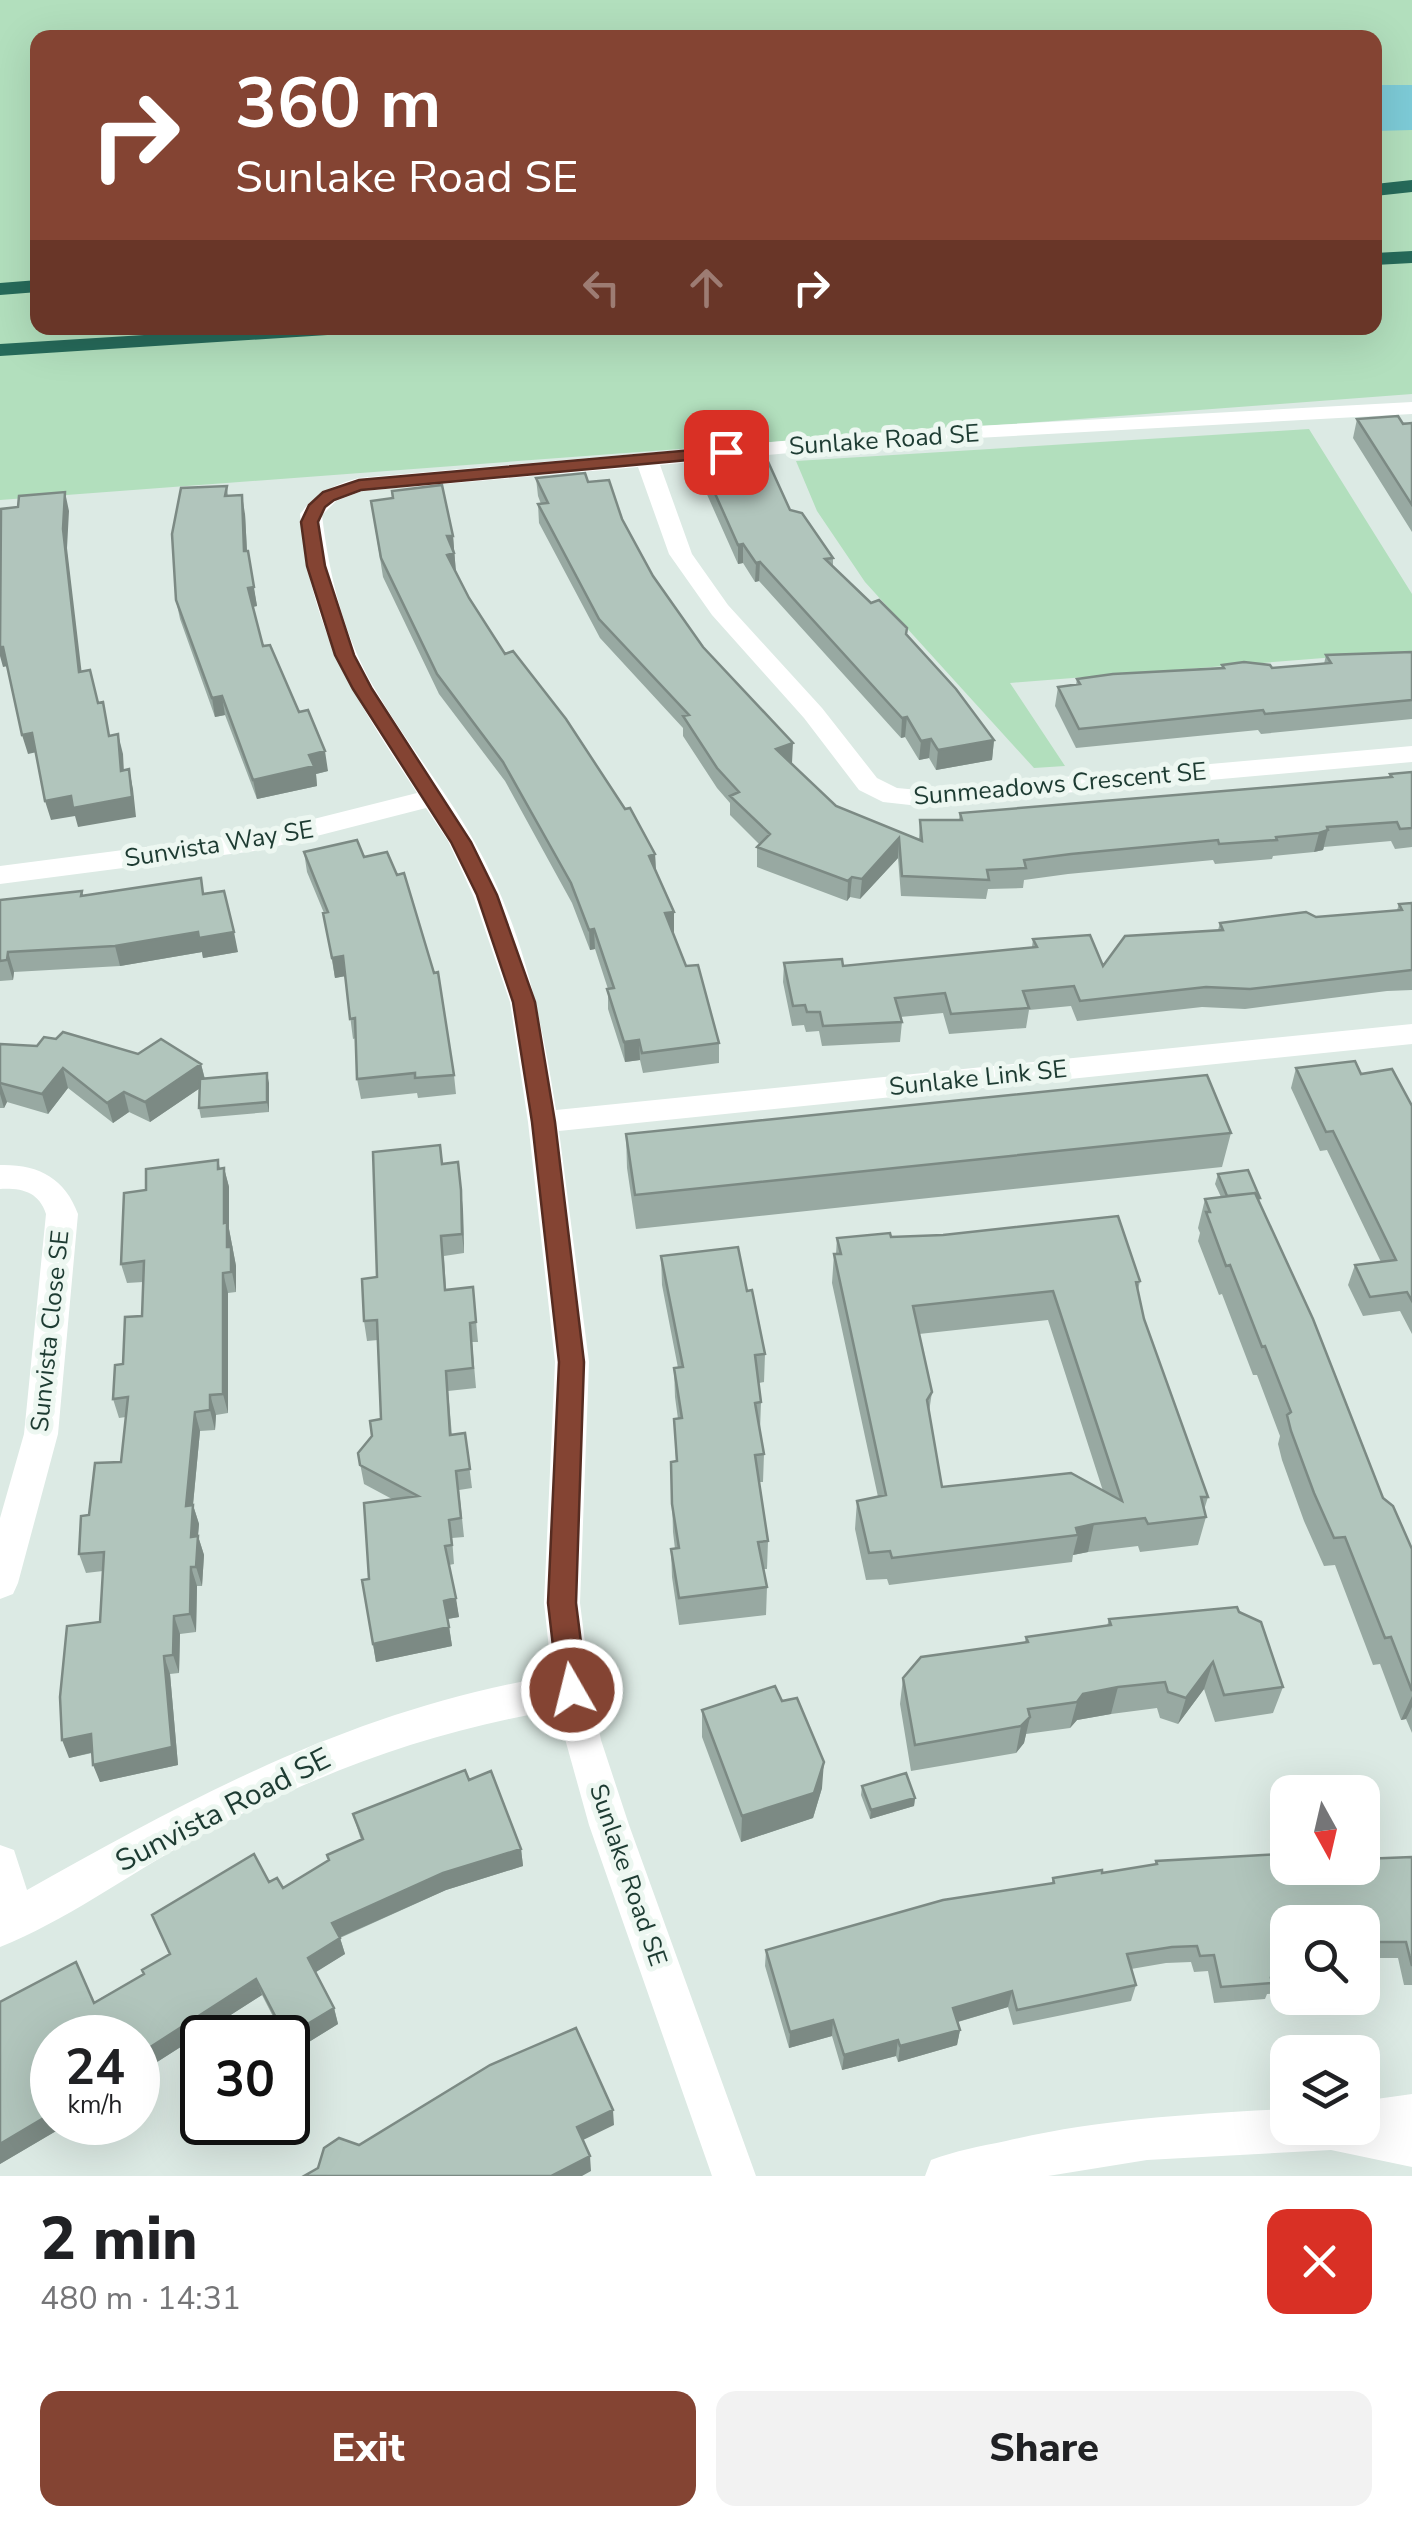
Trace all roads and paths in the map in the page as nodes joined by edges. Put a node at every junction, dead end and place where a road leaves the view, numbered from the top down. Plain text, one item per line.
1 (1412, 186) edge
2 (1382, 192) edge
3 (1382, 193) edge
4 (1412, 194) edge
5 (1412, 257) edge
6 (1382, 259) edge
7 (30, 286) edge
8 (0, 288) edge
9 (234, 335) edge
10 (0, 350) edge
11 (1412, 408) edge
12 (647, 458) junction
13 (1412, 754) edge
14 (434, 797) junction
15 (4, 866) edge
16 (1412, 1034) edge
17 (543, 1122) junction
18 (0, 1176) edge
19 (0, 1583) edge
20 (572, 1690) junction
21 (0, 1864) edge
22 (7, 1923) edge
23 (1412, 2116) edge
24 (1380, 2121) edge
25 (1270, 2131) edge
26 (1380, 2138) edge
27 (1412, 2145) edge
28 (734, 2176) edge
29 (946, 2176) edge

1 - 2 highway
3 - 4 highway
5 - 6 highway
7 - 8 highway
9 - 10 highway
11 - 12 street, Sunlake Road SE
12 - 13 street, Sunmeadows Crescent SE
12 - 14 street, Sunlake Road SE
14 - 15 street, Sunvista Way SE
14 - 17 street, Sunlake Road SE
16 - 17 street, Sunlake Link SE
17 - 20 street, Sunlake Road SE
18 - 19 street, Sunvista Close SE
20 - 22 street, Sunvista Road SE
20 - 28 street, Sunlake Road SE
21 - 22 street
23 - 24 street
25 - 29 street
26 - 27 street

